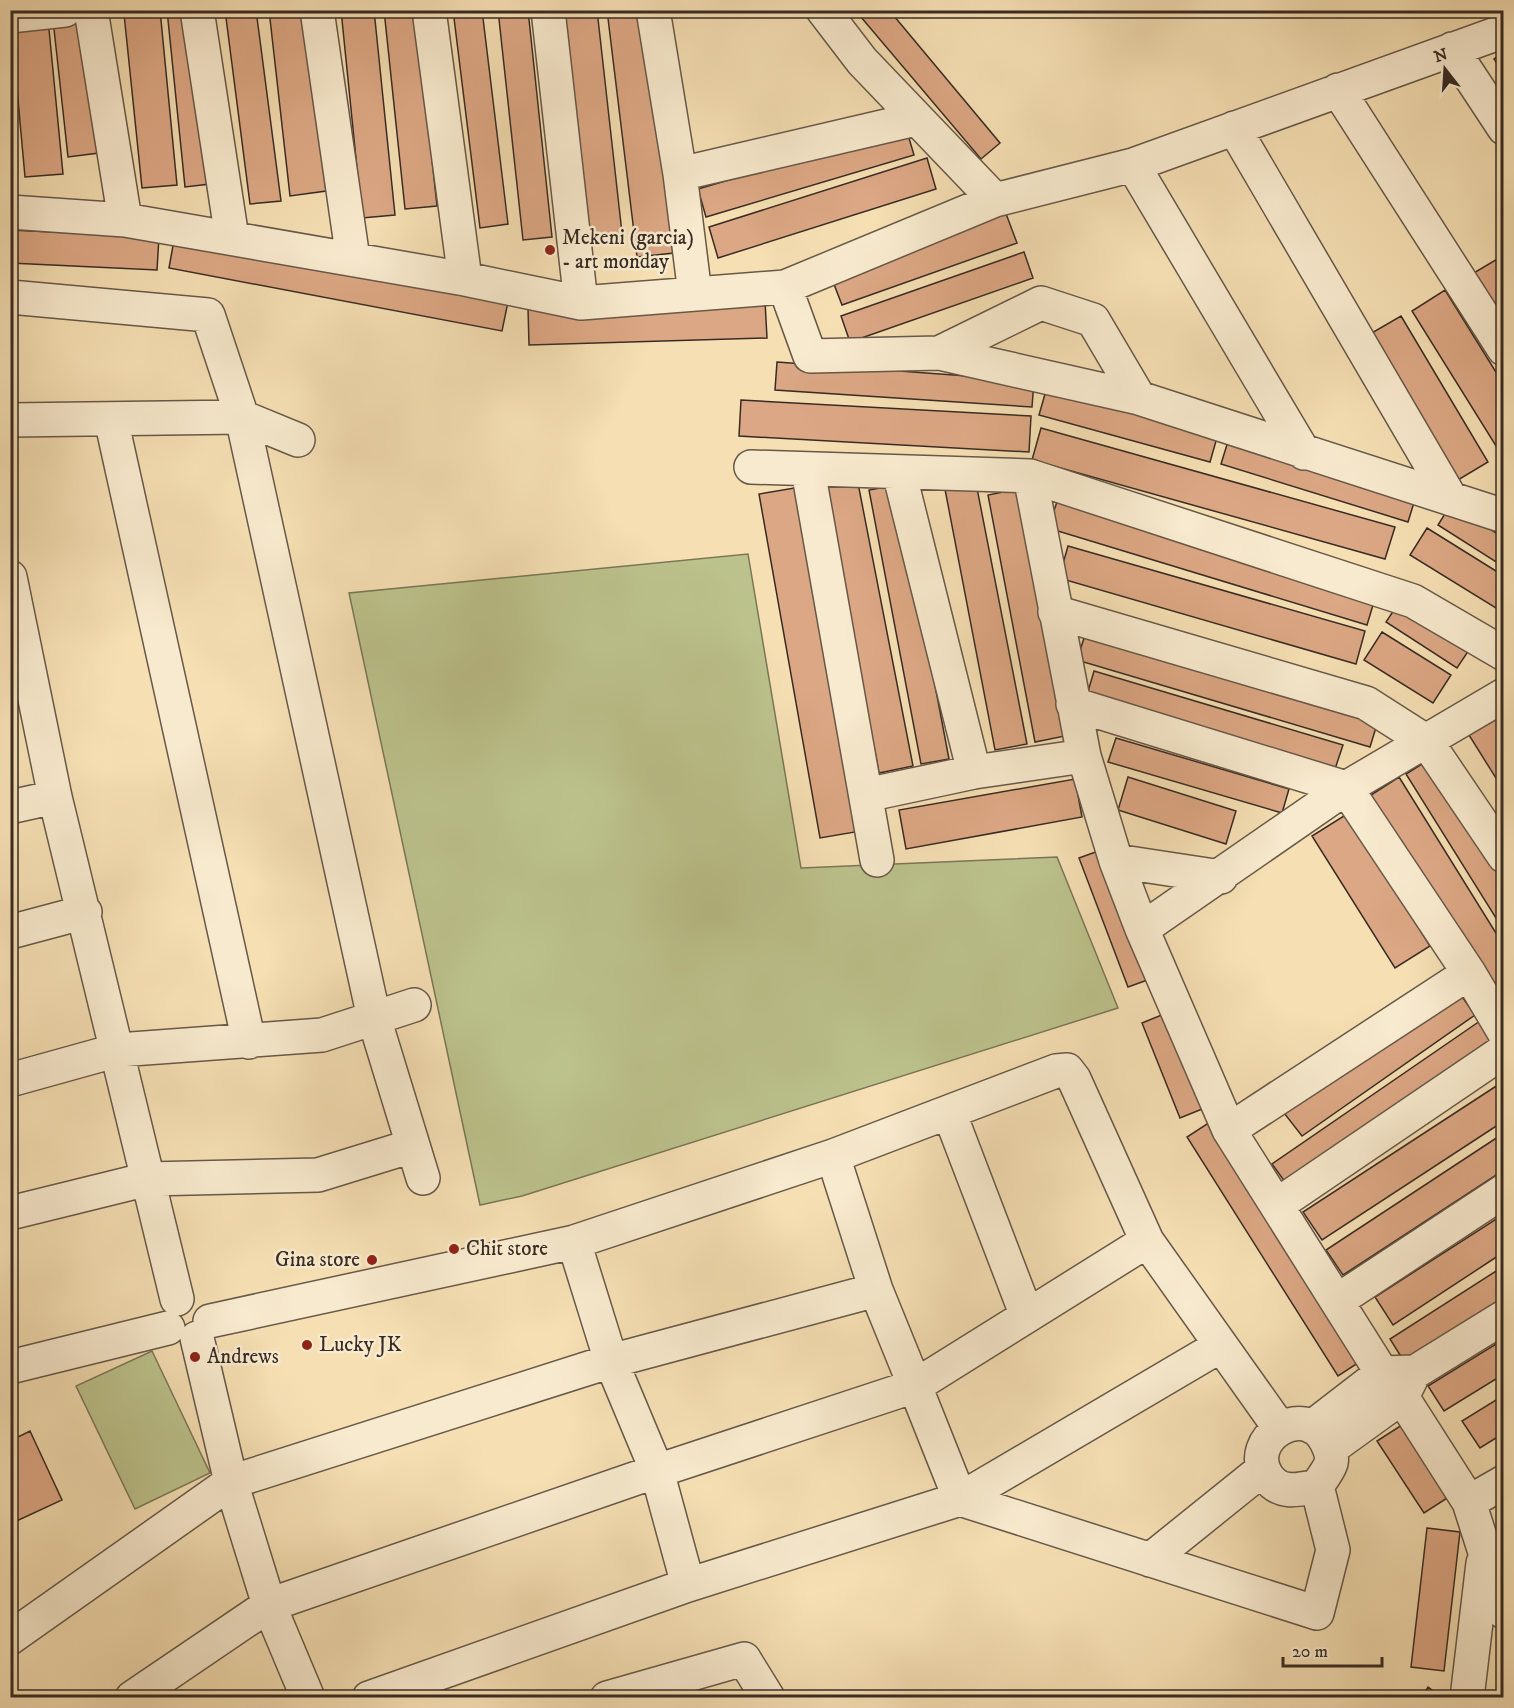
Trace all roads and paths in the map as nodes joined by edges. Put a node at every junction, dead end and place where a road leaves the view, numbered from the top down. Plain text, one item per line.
1 (65, 10) edge
2 (91, 10) edge
3 (198, 10) edge
4 (317, 10) edge
5 (429, 10) edge
6 (548, 10) edge
7 (652, 10) edge
8 (823, 10) edge
9 (10, 16) edge
10 (1503, 31) edge
11 (1452, 49) junction
12 (1338, 90) junction
13 (916, 119) junction
14 (1234, 128) junction
15 (1503, 128) edge
16 (1133, 165) junction
17 (680, 174) junction
18 (995, 200) junction
19 (10, 212) edge
20 (125, 220) junction
21 (232, 238) junction
22 (353, 259) junction
23 (465, 279) junction
24 (785, 287) junction
25 (695, 294) junction
26 (10, 297) edge
27 (581, 303) junction
28 (1503, 349) edge
29 (939, 353) junction
30 (1139, 398) junction
31 (242, 417) junction
32 (111, 419) junction
33 (10, 420) edge
34 (298, 440) dead end
35 (1304, 453) junction
36 (751, 467) dead end
37 (808, 470) junction
38 (899, 472) junction
39 (1030, 476) junction
40 (1451, 499) junction
41 (1503, 516) edge
42 (10, 577) edge
43 (1055, 612) junction
44 (1503, 654) edge
45 (20, 677) edge
46 (1503, 695) edge
47 (1073, 704) junction
48 (1427, 742) junction
49 (1084, 756) junction
50 (974, 772) junction
51 (1346, 788) junction
52 (866, 795) junction
53 (55, 797) junction
54 (10, 807) edge
55 (1503, 856) edge
56 (877, 860) dead end
57 (1116, 861) junction
58 (1221, 877) junction
59 (85, 912) junction
60 (1142, 929) junction
61 (10, 932) edge
62 (1469, 973) junction
63 (414, 1005) dead end
64 (374, 1018) junction
65 (1503, 1032) edge
66 (249, 1042) junction
67 (118, 1050) junction
68 (1503, 1052) edge
69 (10, 1080) edge
70 (949, 1112) junction
71 (1229, 1130) junction
72 (411, 1146) junction
73 (833, 1156) junction
74 (423, 1178) dead end
75 (148, 1179) junction
76 (1503, 1191) edge
77 (1277, 1205) junction
78 (10, 1213) edge
79 (1147, 1240) junction
80 (574, 1242) junction
81 (876, 1290) junction
82 (1337, 1301) junction
83 (1027, 1316) junction
84 (1503, 1317) edge
85 (188, 1322) junction
86 (1220, 1346) junction
87 (611, 1361) junction
88 (10, 1367) edge
89 (1400, 1381) junction
90 (915, 1386) junction
91 (1279, 1427) junction
92 (1321, 1438) junction
93 (1263, 1469) junction
94 (657, 1471) junction
95 (231, 1482) junction
96 (1503, 1482) edge
97 (1317, 1486) junction
98 (960, 1499) junction
99 (1469, 1502) junction
100 (1485, 1552) junction
101 (1150, 1560) junction
102 (688, 1585) junction
103 (269, 1605) junction
104 (1503, 1612) edge
105 (10, 1638) edge
106 (132, 1698) edge
107 (308, 1698) edge
108 (369, 1698) edge
109 (607, 1698) edge
110 (768, 1698) edge
111 (1467, 1698) edge

1 - 9 street
2 - 20 street
3 - 21 street
4 - 22 street
5 - 23 street
6 - 27 street
7 - 17 street
8 - 13 street
10 - 11 street
11 - 12 street
11 - 15 street
12 - 14 street
12 - 28 street
13 - 17 street
13 - 18 street
14 - 16 street
14 - 40 street
16 - 18 street
16 - 35 street
17 - 25 street
18 - 24 street
19 - 20 street
20 - 21 street
21 - 22 street
22 - 23 street
23 - 27 street
24 - 25 street
24 - 29 street
25 - 27 street
26 - 31 street
29 - 30 street
29 - 30 street
30 - 35 street
31 - 32 street
31 - 34 street
31 - 64 street
32 - 33 street
32 - 66 street
35 - 40 street
36 - 37 street
37 - 38 street
37 - 52 street
38 - 39 street
38 - 50 street
39 - 43 street
39 - 44 street
40 - 41 street
42 - 45 street
43 - 47 street
43 - 48 street
45 - 53 street
46 - 48 street
47 - 49 street
47 - 51 street
48 - 51 street
48 - 55 street
49 - 50 street
49 - 57 street
50 - 52 street
51 - 58 street
51 - 62 street
52 - 56 street
53 - 54 street
53 - 59 street
57 - 58 street
57 - 60 street
58 - 60 street
59 - 61 street
59 - 67 street
60 - 71 street
62 - 65 street
62 - 71 street
63 - 64 street
64 - 66 street
64 - 72 street
66 - 67 street
67 - 69 street
67 - 75 street
68 - 77 street
70 - 73 street
70 - 79 street
70 - 83 street
71 - 77 street
72 - 74 street
72 - 75 street
73 - 80 street
73 - 81 street
75 - 78 street
75 - 85 street
76 - 82 street
77 - 82 street
79 - 83 street
79 - 86 street
80 - 85 street
80 - 87 street
81 - 87 street
81 - 90 street
82 - 89 street
83 - 90 street
84 - 89 street
85 - 88 street
85 - 95 street
86 - 91 street
86 - 98 street
87 - 94 street
87 - 95 street
89 - 92 street
89 - 99 street
90 - 94 street
90 - 98 street
91 - 92 street
91 - 93 street
92 - 97 street
93 - 97 street
93 - 101 street
94 - 102 street
94 - 103 street
95 - 103 street
95 - 105 street
96 - 99 street
97 - 101 street
98 - 101 street
98 - 102 street
99 - 100 street
100 - 104 street
100 - 111 street
102 - 108 street
103 - 106 street
103 - 107 street
109 - 110 street

